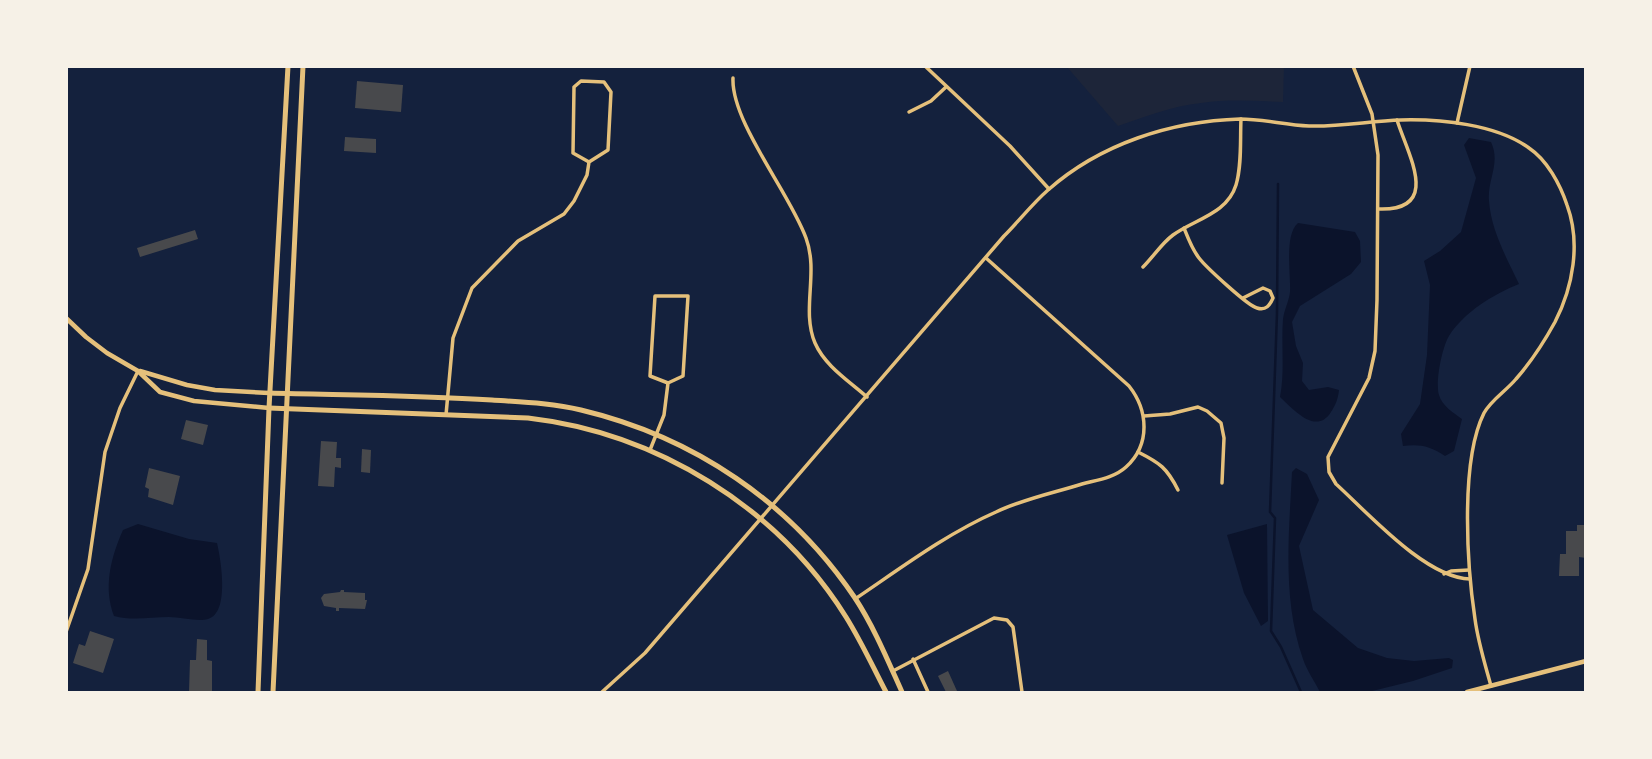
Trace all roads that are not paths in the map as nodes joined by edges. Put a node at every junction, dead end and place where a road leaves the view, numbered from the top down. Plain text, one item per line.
1 (288, 66) edge
2 (303, 66) edge
3 (925, 66) edge
4 (1353, 66) edge
5 (1470, 66) edge
6 (733, 78) dead end
7 (946, 87) junction
8 (909, 112) dead end
9 (1241, 120) junction
10 (1397, 120) junction
11 (1373, 123) junction
12 (1457, 123) junction
13 (589, 162) junction
14 (1049, 189) junction
15 (1379, 209) junction
16 (1184, 228) junction
17 (986, 258) junction
18 (1143, 267) dead end
19 (1243, 298) junction
20 (66, 317) edge
21 (138, 371) junction
22 (668, 383) junction
23 (269, 393) junction
24 (287, 394) junction
25 (446, 397) junction
26 (867, 397) junction
27 (269, 408) junction
28 (286, 409) junction
29 (446, 415) junction
30 (1144, 416) junction
31 (657, 435) junction
32 (650, 450) junction
33 (1138, 452) junction
34 (1222, 483) dead end
35 (1178, 490) dead end
36 (774, 505) junction
37 (760, 519) junction
38 (1470, 570) junction
39 (1444, 574) junction
40 (1470, 579) junction
41 (855, 599) junction
42 (66, 632) edge
43 (913, 659) junction
44 (1586, 661) edge
45 (893, 671) junction
46 (1491, 686) junction
47 (258, 692) edge
48 (273, 692) edge
49 (602, 692) edge
50 (886, 692) edge
51 (902, 692) edge
52 (928, 692) edge
53 (1022, 692) edge
54 (1467, 692) edge

1 - 23 main road
2 - 24 main road
3 - 7 street
4 - 11 street
5 - 12 street
6 - 26 street
7 - 8 street
7 - 14 street
9 - 11 street
9 - 14 street
9 - 16 street
10 - 11 street
10 - 12 street
10 - 15 street
11 - 15 street
12 - 38 street
13 - 13 street
13 - 25 street
14 - 17 street
15 - 39 street
16 - 18 street
16 - 19 street
17 - 26 street
17 - 30 street
19 - 19 street
20 - 21 street
21 - 23 street
21 - 27 street
21 - 42 street
22 - 22 street
22 - 31 street
23 - 24 main road
23 - 27 main road
24 - 25 main road
24 - 28 main road
25 - 29 street
25 - 31 main road
26 - 36 street
27 - 28 main road
27 - 47 main road
28 - 29 main road
28 - 48 main road
29 - 32 main road
30 - 33 street
30 - 34 street
31 - 32 street
31 - 36 main road
32 - 37 main road
33 - 35 street
33 - 41 street
36 - 37 street
36 - 41 main road
37 - 49 street
37 - 50 main road
38 - 39 street
38 - 40 street
39 - 40 street
40 - 46 street
41 - 45 main road
43 - 45 street
43 - 52 street
43 - 53 street
44 - 46 street
45 - 51 main road
46 - 54 street

